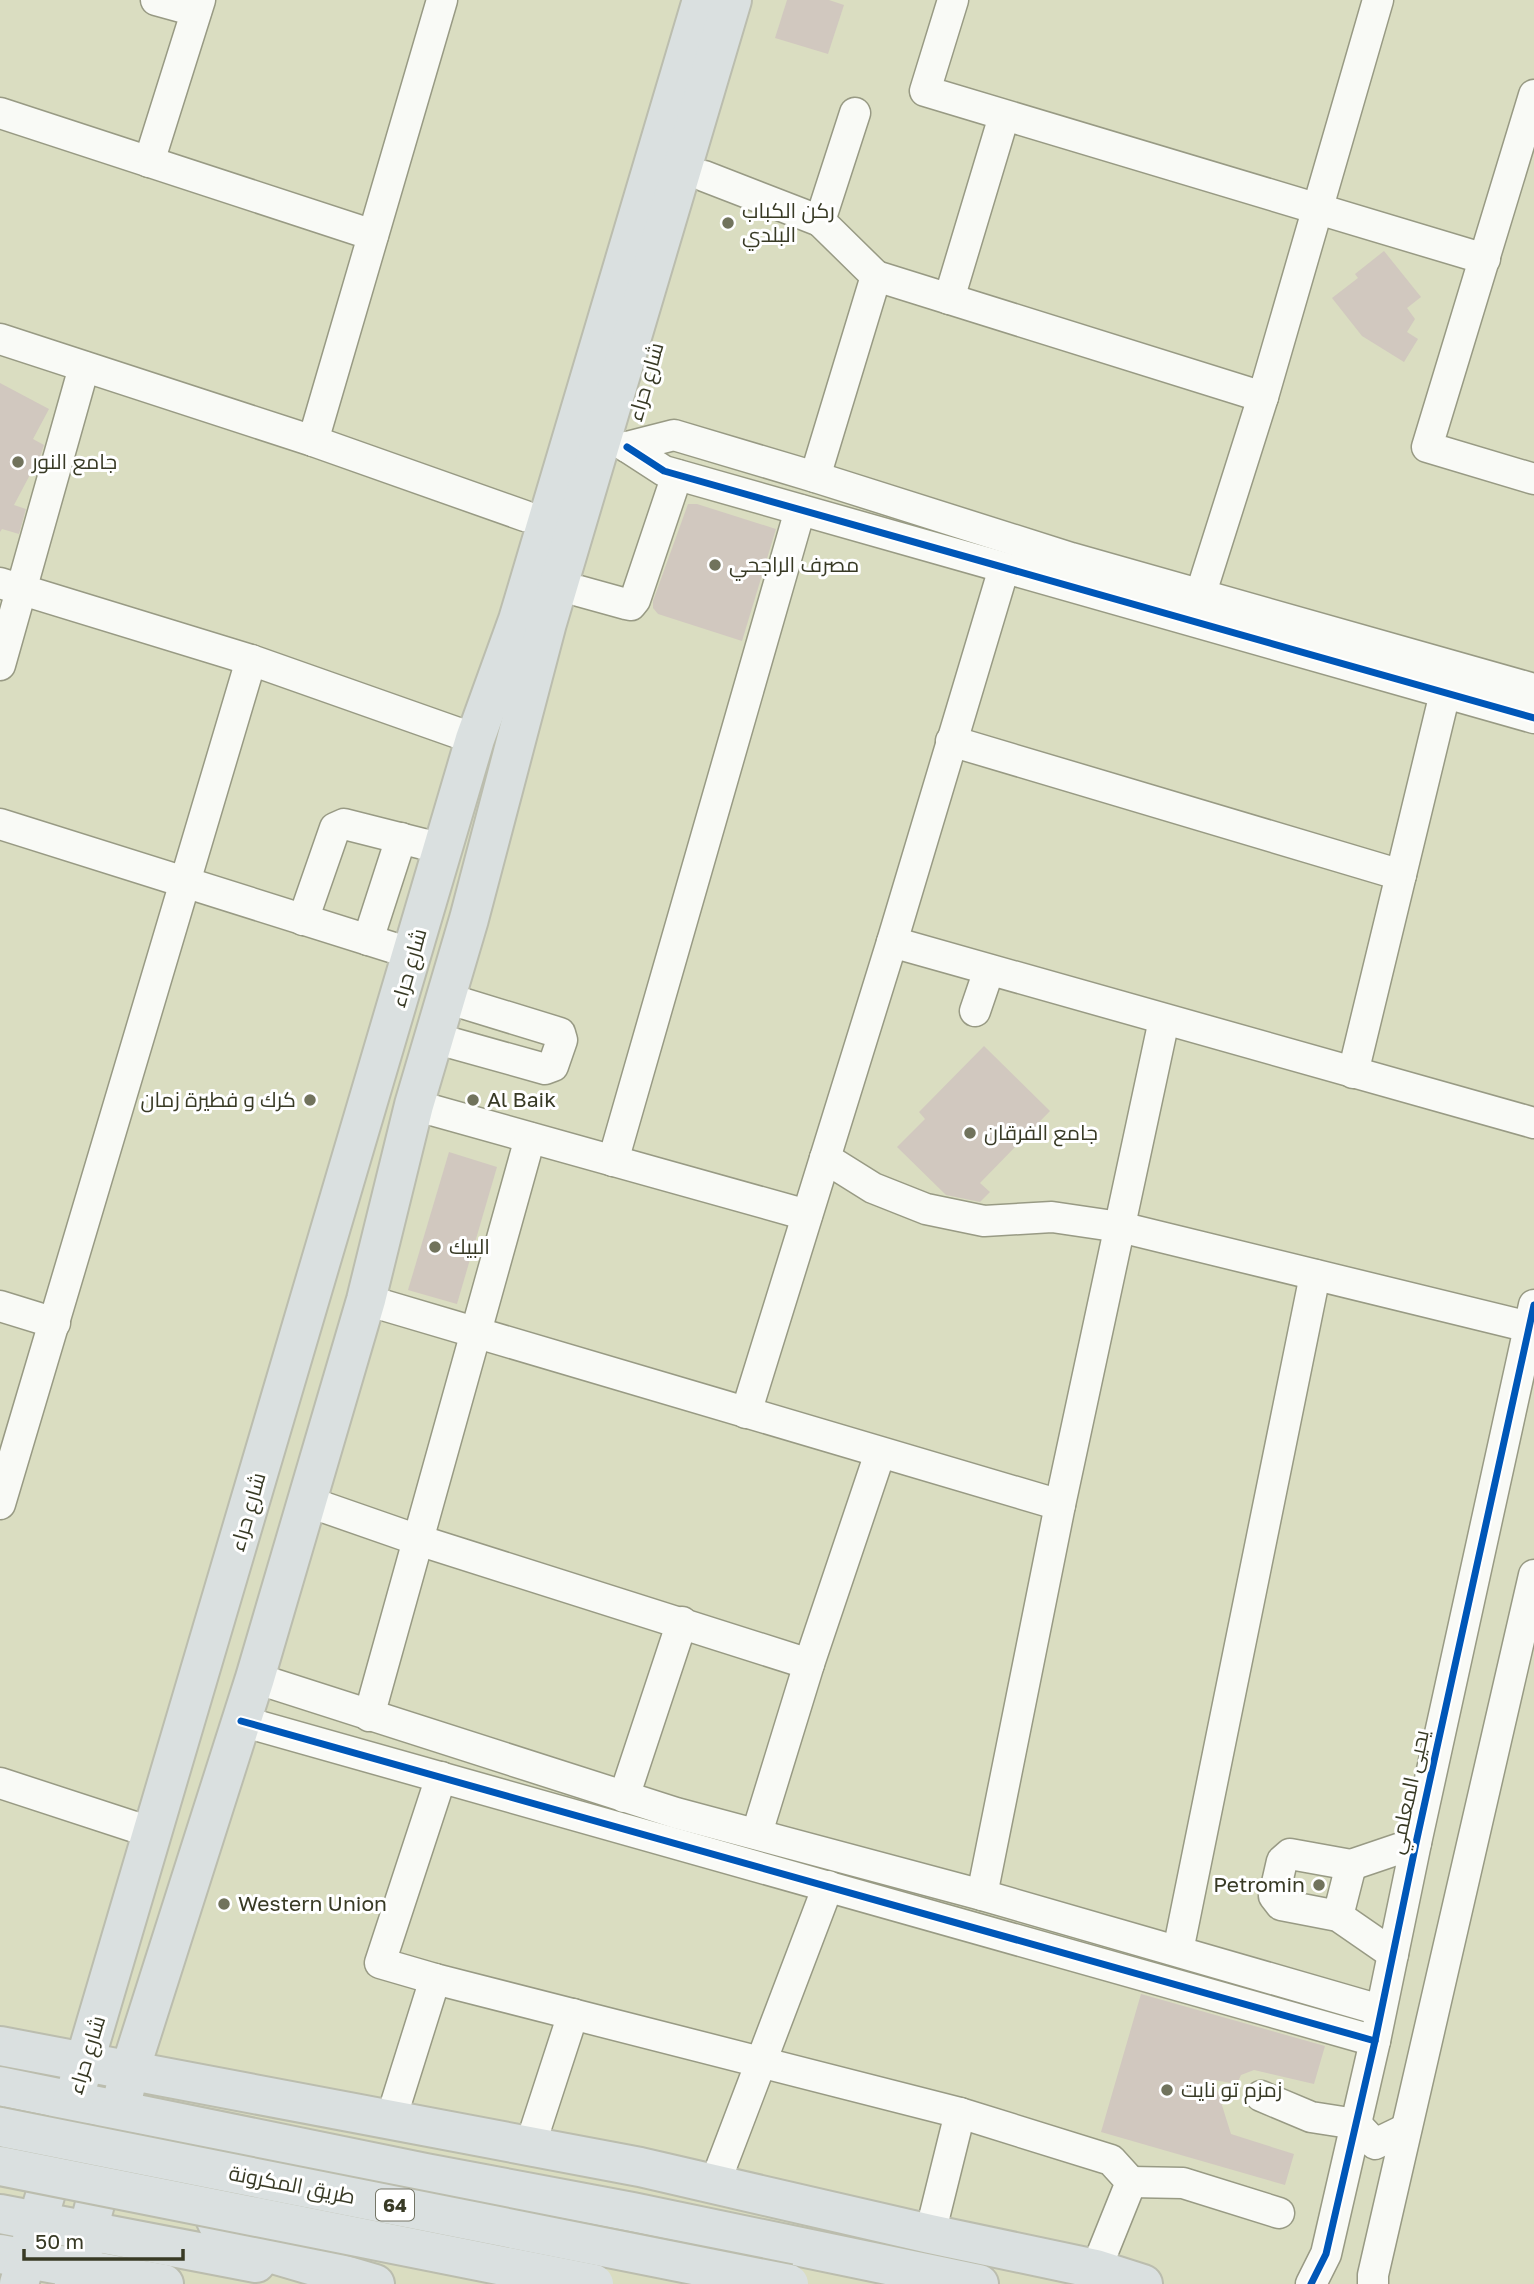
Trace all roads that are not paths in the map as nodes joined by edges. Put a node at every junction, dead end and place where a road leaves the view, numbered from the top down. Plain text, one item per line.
1 (156, 0) edge
2 (442, 0) edge
3 (679, 0) edge
4 (702, 0) edge
5 (732, 0) edge
6 (754, 0) edge
7 (953, 0) edge
8 (1378, 0) edge
9 (198, 5) edge
10 (1534, 94) edge
11 (0, 113) edge
12 (855, 113) dead end
13 (1004, 116) junction
14 (149, 162) junction
15 (704, 176) junction
16 (1318, 209) junction
17 (820, 220) junction
18 (373, 236) junction
19 (1485, 259) junction
20 (876, 276) junction
21 (949, 299) junction
22 (0, 339) edge
23 (84, 367) junction
24 (1263, 397) junction
25 (313, 441) junction
26 (627, 447) junction
27 (677, 475) junction
28 (815, 477) junction
29 (1534, 479) edge
30 (800, 510) junction
31 (526, 516) junction
32 (1004, 568) junction
33 (1066, 571) junction
34 (11, 586) edge
35 (579, 591) junction
36 (1200, 596) junction
37 (532, 622) junction
38 (251, 660) junction
39 (0, 664) edge
40 (1534, 689) edge
41 (1445, 693) junction
42 (1534, 718) edge
43 (475, 739) junction
44 (951, 741) junction
45 (0, 824) edge
46 (401, 838) junction
47 (443, 849) junction
48 (1401, 875) junction
49 (186, 883) junction
50 (469, 919) junction
51 (303, 920) junction
52 (368, 940) junction
53 (892, 942) junction
54 (413, 954) junction
55 (989, 970) junction
56 (446, 998) junction
57 (975, 1011) dead end
58 (496, 1013) junction
59 (1164, 1020) junction
60 (434, 1038) junction
61 (483, 1052) junction
62 (1353, 1073) junction
63 (414, 1105) junction
64 (1534, 1123) edge
65 (530, 1138) junction
66 (825, 1158) junction
67 (613, 1161) junction
68 (807, 1215) junction
69 (1119, 1227) junction
70 (1315, 1275) junction
71 (366, 1300) junction
72 (0, 1306) edge
73 (1532, 1316) edge
74 (55, 1323) junction
75 (475, 1332) junction
76 (746, 1413) junction
77 (880, 1453) junction
78 (306, 1501) junction
79 (0, 1504) edge
80 (1060, 1505) junction
81 (418, 1540) junction
82 (1532, 1593) edge
83 (682, 1622) junction
84 (809, 1664) junction
85 (255, 1678) junction
86 (369, 1716) junction
87 (241, 1721) junction
88 (441, 1777) junction
89 (0, 1783) edge
90 (624, 1797) junction
91 (676, 1813) junction
92 (153, 1833) junction
93 (757, 1833) junction
94 (672, 1842) junction
95 (1416, 1843) junction
96 (1351, 1865) junction
97 (828, 1886) junction
98 (982, 1895) junction
99 (1338, 1916) junction
100 (1178, 1951) junction
101 (1393, 1954) junction
102 (435, 1979) junction
103 (1380, 2010) junction
104 (573, 2014) junction
105 (1375, 2041) junction
106 (0, 2046) edge
107 (760, 2062) junction
108 (85, 2063) junction
109 (130, 2070) junction
110 (0, 2086) edge
111 (1261, 2096) dead end
112 (73, 2100) junction
113 (120, 2110) junction
114 (960, 2113) junction
115 (391, 2119) junction
116 (1356, 2124) junction
117 (0, 2127) edge
118 (1406, 2129) junction
119 (530, 2146) junction
120 (0, 2166) edge
121 (640, 2167) junction
122 (426, 2173) junction
123 (1131, 2182) junction
124 (715, 2183) junction
125 (632, 2212) junction
126 (1279, 2213) dead end
127 (0, 2214) edge
128 (39, 2222) junction
129 (89, 2231) junction
130 (930, 2234) junction
131 (15, 2266) edge
132 (1096, 2269) junction
133 (76, 2277) edge
134 (164, 2284) edge
135 (360, 2284) edge
136 (375, 2284) edge
137 (594, 2284) edge
138 (789, 2284) edge
139 (979, 2284) edge
140 (1143, 2284) edge
141 (1311, 2284) edge
142 (1373, 2284) edge

1 - 9 street
2 - 18 street
3 - 31 main road, شارع حراء
4 - 37 main road, شارع حراء
5 - 37 main road, شارع حراء
6 - 15 main road, شارع حراء
7 - 13 street
8 - 16 street
9 - 14 street
10 - 19 street
11 - 14 street
12 - 17 street
13 - 16 street
13 - 21 street
14 - 18 street
15 - 17 street
15 - 26 main road, شارع حراء
16 - 19 street
16 - 24 street
17 - 20 street
18 - 25 street
19 - 29 street
20 - 21 street
20 - 28 street
21 - 24 street
22 - 23 street
23 - 25 street
23 - 34 street
24 - 36 street
25 - 31 street
26 - 27 street
26 - 28 street
26 - 35 main road, شارع حراء
27 - 30 street
27 - 35 street
28 - 33 street
30 - 32 street
30 - 67 street
31 - 43 main road, شارع حراء
32 - 33 street
32 - 44 street
33 - 36 street
33 - 41 street
34 - 38 street
34 - 39 street
35 - 50 main road, شارع حراء
36 - 40 street
37 - 43 main road, شارع حراء
37 - 50 main road, شارع حراء
38 - 43 street
38 - 49 street
41 - 42 street
41 - 48 street
43 - 47 main road, شارع حراء
44 - 48 street
44 - 53 street
45 - 49 street
46 - 47 street
46 - 51 street
46 - 52 street
47 - 54 main road, شارع حراء
48 - 62 street
49 - 51 street
49 - 74 street
50 - 56 main road, شارع حراء
51 - 52 street
52 - 54 street
53 - 55 street
53 - 66 street
54 - 92 main road, شارع حراء
55 - 57 street
55 - 59 street
56 - 58 street
56 - 60 main road, شارع حراء
58 - 61 street
58 - 61 street
59 - 62 street
59 - 69 street
60 - 61 street
60 - 63 main road, شارع حراء
62 - 64 street
63 - 65 street
63 - 71 main road, شارع حراء
65 - 67 street
65 - 75 street
66 - 68 street
66 - 69 street
67 - 68 street
68 - 76 street
69 - 70 street
69 - 80 street
70 - 73 street
70 - 100 street
71 - 75 street
71 - 78 main road, شارع حراء
72 - 74 street
73 - 95 street, يحيى المعلمي
74 - 79 street
75 - 76 street
75 - 81 street
76 - 77 street
77 - 80 street
77 - 84 street
78 - 81 street
78 - 85 main road, شارع حراء
80 - 98 street
81 - 83 street
81 - 86 street
82 - 118 street
83 - 84 street
83 - 90 street
84 - 93 street
85 - 86 street
85 - 87 main road, شارع حراء
86 - 90 street
87 - 88 street
87 - 109 main road, شارع حراء
88 - 94 street
88 - 102 street
89 - 92 street
90 - 91 street
91 - 93 street
91 - 94 street
92 - 108 main road, شارع حراء
93 - 98 street
94 - 97 street
95 - 96 street
95 - 101 street, يحيى المعلمي
96 - 99 street
96 - 99 street
97 - 105 street
97 - 107 street
98 - 100 street
99 - 101 street
100 - 103 street
101 - 103 street, يحيى المعلمي
102 - 104 street
102 - 115 street
103 - 105 street, يحيى المعلمي
104 - 107 street
104 - 119 street
105 - 116 street, يحيى المعلمي
106 - 108 main road
107 - 114 street
107 - 124 street
108 - 109 main road
108 - 112 main road, شارع حراء
109 - 113 main road, شارع حراء
109 - 115 main road
110 - 112 main road
111 - 116 street
112 - 113 main road
112 - 128 main road, شارع حراء
113 - 122 main road
113 - 129 main road, شارع حراء
114 - 123 street
114 - 130 street
115 - 119 main road
116 - 118 street
116 - 141 street, يحيى المعلمي
117 - 138 main road, طريق المكرونة / 64, bridge
118 - 142 street
119 - 121 main road
120 - 137 main road, طريق المكرونة / 64, bridge
121 - 124 main road
121 - 125 main road
122 - 125 main road
122 - 136 main road
123 - 126 street
123 - 132 street
124 - 130 main road
125 - 139 main road
127 - 128 main road
128 - 129 main road
128 - 131 main road, شارع حراء
129 - 133 main road, شارع حراء
129 - 135 main road
130 - 132 main road
131 - 133 main road
132 - 140 main road
133 - 134 main road

